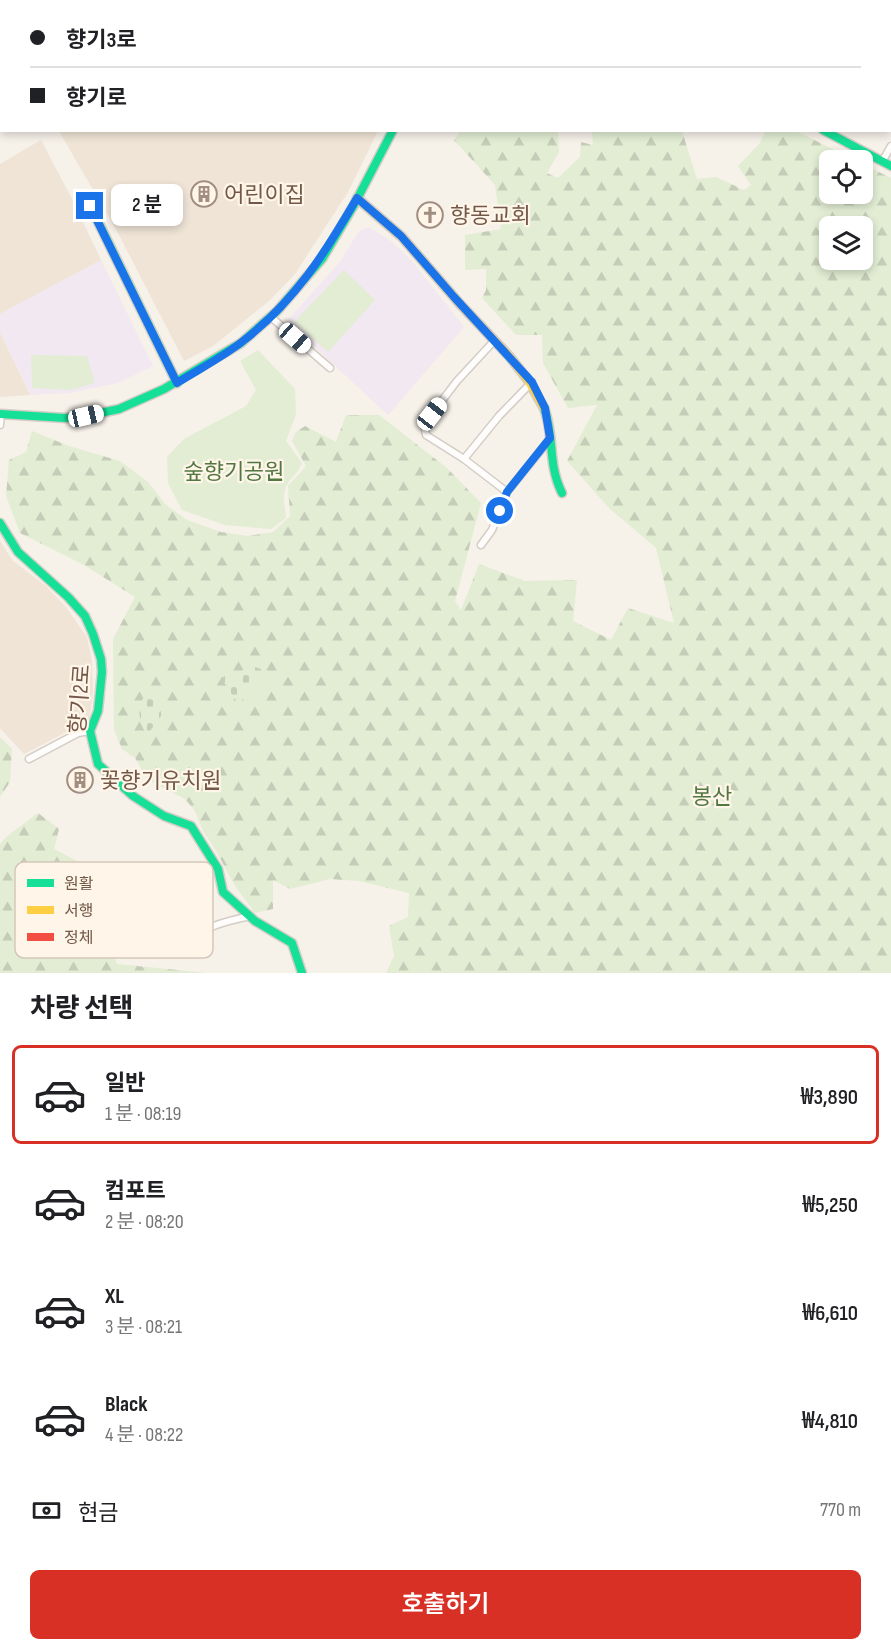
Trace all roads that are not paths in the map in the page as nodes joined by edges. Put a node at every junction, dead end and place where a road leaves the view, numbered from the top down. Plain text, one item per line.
1 (392, 132) edge
2 (827, 132) edge
3 (891, 146) edge
4 (887, 164) edge
5 (85, 195) dead end
6 (357, 198) junction
7 (272, 318) junction
8 (494, 341) junction
9 (330, 368) dead end
10 (532, 382) junction
11 (177, 383) junction
12 (1, 414) edge
13 (0, 425) edge
14 (550, 438) junction
15 (464, 459) junction
16 (507, 492) junction
17 (562, 493) dead end
18 (0, 523) edge
19 (482, 545) dead end
20 (90, 731) junction
21 (29, 759) dead end
22 (250, 916) junction
23 (213, 926) edge
24 (302, 973) edge

1 - 6 street
2 - 4 street
3 - 4 street
5 - 11 street
6 - 7 street
6 - 8 street
7 - 9 street
7 - 11 street
8 - 10 street
8 - 15 street
10 - 14 street
10 - 15 street
11 - 12 street
12 - 13 street
14 - 16 street
14 - 17 street
15 - 16 street
16 - 19 street
18 - 20 street, 향기2로
20 - 21 street
20 - 22 street, 향기2로
22 - 23 street
22 - 24 street

